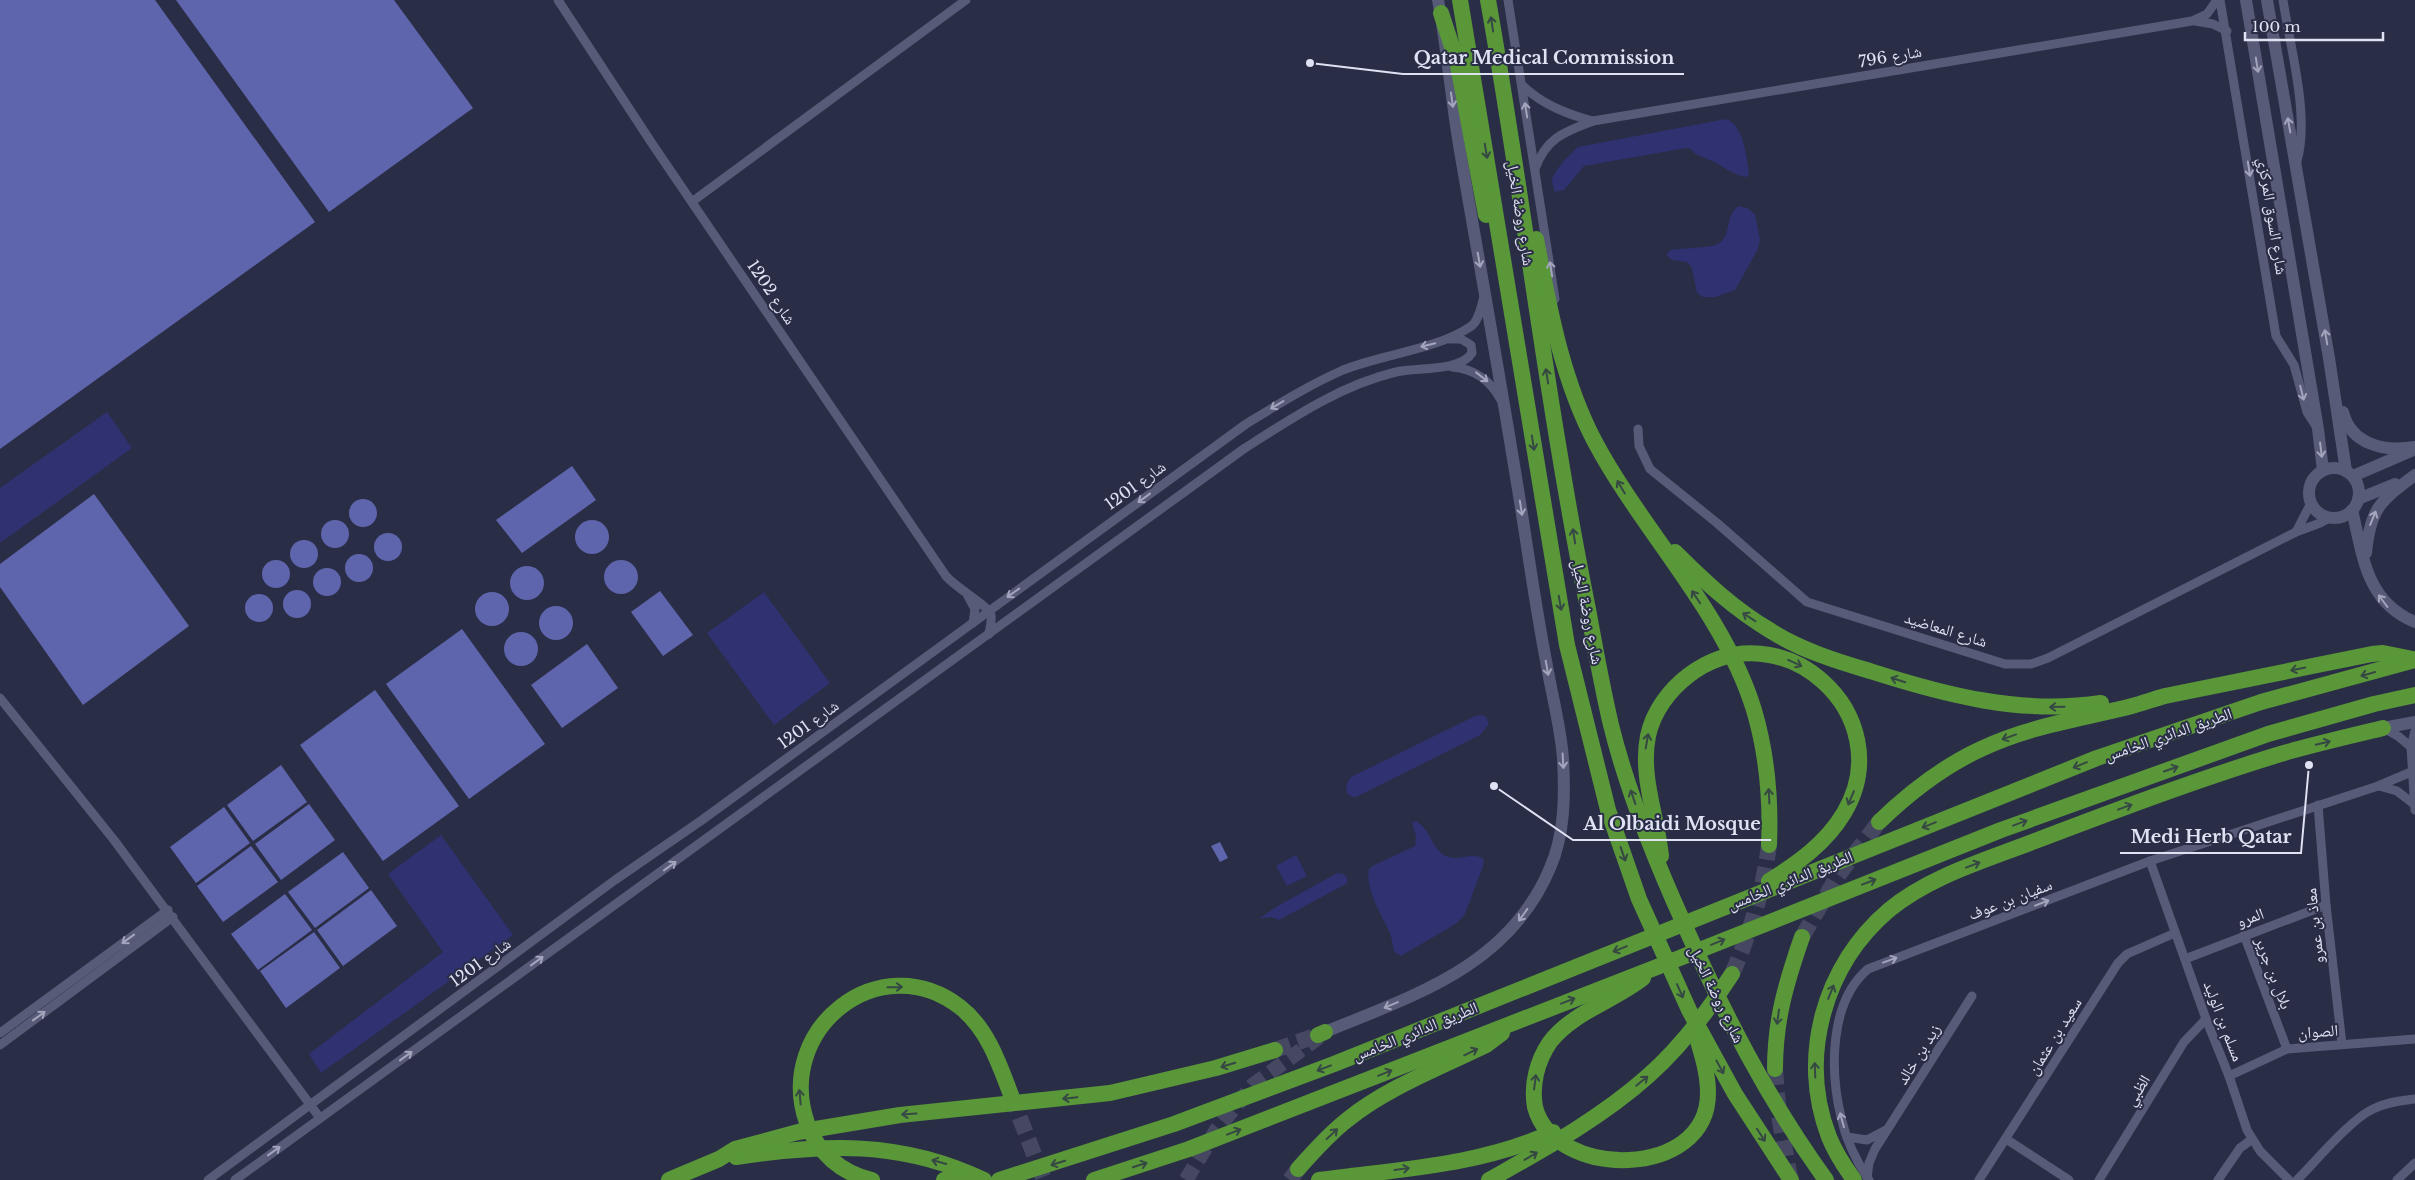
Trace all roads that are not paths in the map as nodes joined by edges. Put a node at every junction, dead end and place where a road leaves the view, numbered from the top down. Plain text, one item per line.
1 (558, 0) edge
2 (966, 0) edge
3 (1460, 0) edge
4 (1488, 0) edge
5 (1508, 0) edge
6 (2218, 0) edge
7 (2246, 0) edge
8 (2267, 0) edge
9 (2282, 0) edge
10 (1439, 7) edge
11 (2192, 21) junction
12 (2227, 31) junction
13 (1522, 85) junction
14 (1593, 121) junction
15 (2296, 163) junction
16 (1535, 169) junction
17 (1518, 193) junction
18 (692, 201) junction
19 (1506, 272) junction
20 (1485, 294) junction
21 (1557, 335) junction
22 (1450, 339) junction
23 (2330, 358) junction
24 (1445, 366) junction
25 (1506, 408) junction
26 (2318, 429) junction
27 (1638, 430) dead end
28 (2415, 448) edge
29 (2323, 470) junction
30 (2349, 474) junction
31 (2415, 475) edge
32 (2311, 503) junction
33 (2355, 505) junction
34 (2328, 518) junction
35 (1649, 528) junction
36 (2296, 532) junction
37 (2365, 566) junction
38 (968, 596) junction
39 (989, 610) junction
40 (2415, 622) edge
41 (973, 624) junction
42 (989, 634) junction
43 (2415, 659) edge
44 (2415, 695) edge
45 (0, 698) edge
46 (2158, 698) junction
47 (2415, 722) edge
48 (2383, 728) junction
49 (2415, 731) edge
50 (2411, 747) junction
51 (2411, 772) junction
52 (755, 781) junction
53 (2378, 786) junction
54 (766, 794) junction
55 (2318, 805) junction
56 (2415, 807) edge
57 (1879, 822) tunnel mouth
58 (1769, 845) tunnel mouth
59 (2150, 861) junction
60 (1665, 882) junction
61 (1731, 904) junction
62 (2326, 905) junction
63 (170, 914) junction
64 (2175, 932) junction
65 (2244, 935) junction
66 (1802, 938) tunnel mouth
67 (2185, 959) junction
68 (1657, 967) junction
69 (1732, 974) tunnel mouth
70 (1972, 996) dead end
71 (1689, 1010) junction
72 (1523, 1018) junction
73 (2206, 1019) junction
74 (0, 1032) edge
75 (1322, 1034) tunnel mouth
76 (2415, 1039) edge
77 (2342, 1044) junction
78 (0, 1045) edge
79 (2287, 1049) junction
80 (1275, 1050) tunnel mouth
81 (1775, 1069) tunnel mouth
82 (2229, 1076) junction
83 (1011, 1095) tunnel mouth
84 (1620, 1099) junction
85 (2415, 1099) edge
86 (310, 1105) junction
87 (320, 1118) junction
88 (1888, 1128) junction
89 (1847, 1137) junction
90 (2006, 1139) junction
91 (2251, 1140) junction
92 (719, 1159) junction
93 (2415, 1163) edge
94 (1298, 1169) tunnel mouth
95 (1584, 1170) dead end
96 (1029, 1171) junction
97 (1654, 1172) dead end
98 (1863, 1179) edge
99 (208, 1180) edge
100 (235, 1180) edge
101 (669, 1180) edge
102 (872, 1180) edge
103 (944, 1180) edge
104 (984, 1180) edge
105 (999, 1180) edge
106 (1094, 1180) edge
107 (1319, 1180) edge
108 (1489, 1180) edge
109 (1791, 1180) edge
110 (1826, 1180) edge
111 (1979, 1180) edge
112 (2069, 1180) edge
113 (2099, 1180) edge
114 (2218, 1180) edge
115 (2289, 1180) edge
116 (2297, 1180) edge
117 (2397, 1180) edge

1 - 18 street, شارع 1202
2 - 18 street
3 -> 19 highway, شارع روضة الخيل
17 -> 4 highway, شارع روضة الخيل
5 - 13 street, شارع روضة الخيل
6 - 11 street, شارع 796
6 - 12 street, شارع السوق المركزي
7 -> 26 street, شارع السوق المركزي
15 -> 8 street, شارع السوق المركزي
9 - 15 street, شارع السوق المركزي
10 - 19 highway
10 -> 20 street
11 - 12 street, شارع 796
11 - 14 street, شارع 796
12 -> 26 street, شارع السوق المركزي
13 - 14 street, شارع 796
16 -> 13 street, شارع روضة الخيل
14 - 16 street, شارع 796
23 -> 15 street, شارع السوق المركزي
21 -> 16 street, شارع روضة الخيل
17 - 21 highway
60 -> 17 highway, شارع روضة الخيل
18 - 38 street, شارع 1202
19 -> 71 highway, شارع روضة الخيل
20 - 22 street, شارع 1201
20 - 25 street
35 -> 21 highway
22 - 24 street, شارع 1201
22 -> 39 street, شارع 1201
23 - 28 street
23 - 30 street, شارع السوق المركزي
24 -> 25 street, شارع 1201
24 - 42 street, شارع 1201
25 -> 75 street
26 -> 29 street, شارع السوق المركزي
27 - 36 street, شارع المعاضيد
28 - 30 street
29 - 30 street
29 - 32 street
30 - 33 street
31 - 33 street
37 -> 31 street
32 - 34 street
32 - 36 street
33 - 34 street
33 - 37 street
34 - 36 street, شارع المعاضيد
46 -> 35 highway
58 -> 35 highway
40 -> 37 street
38 - 39 street, شارع 1202
38 - 41 street
39 - 41 street, شارع 1201
39 - 42 street
41 - 52 street, شارع 1201
42 - 54 street, شارع 1201
43 -> 46 highway
43 -> 61 highway, الطريق الدائري الخامس
68 -> 44 highway, الطريق الدائري الخامس
45 - 63 street
46 -> 57 highway
47 - 48 street
48 - 50 street
98 -> 48 highway
49 - 50 street
50 - 51 street
51 - 53 street, سفيان بن عوف
51 - 56 street
52 - 54 street
52 - 86 street, شارع 1201
53 - 55 street, سفيان بن عوف
53 - 56 street
87 -> 54 street, شارع 1201
55 - 59 street, سفيان بن عوف
55 - 62 street, معاذ بن عمرو
59 - 64 street, مسلم بن الوليد
89 -> 59 street, سفيان بن عوف
60 -> 61 highway
60 - 110 highway, شارع روضة الخيل
61 -> 96 highway, الطريق الدائري الخامس
62 - 65 street, المرو
62 - 77 street, معاذ بن عمرو
63 -> 74 street
78 -> 63 street
63 - 86 street
64 - 67 street, مسلم بن الوليد
64 - 90 street, سعيد بن عثمان
65 - 67 street, المرو
65 - 79 street, بلال بن جرير
66 -> 81 highway
67 - 73 street, مسلم بن الوليد
72 -> 68 highway, الطريق الدائري الخامس
95 -> 68 highway
84 -> 69 highway
70 - 88 street, زيد بن خالد
71 - 97 highway
71 -> 109 highway, شارع روضة الخيل
94 -> 72 highway
106 -> 72 highway, الطريق الدائري الخامس
73 - 82 street, مسلم بن الوليد
73 - 113 street, الظبي
76 - 77 street, الصوان
77 - 79 street, الصوان
79 - 82 street, الصوان
80 -> 92 highway
82 - 91 street, مسلم بن الوليد
102 -> 83 highway
107 -> 84 highway
108 -> 84 highway
85 - 116 street
86 - 87 street
86 - 99 street, شارع 1201
100 -> 87 street, شارع 1201
88 - 89 street, زيد بن خالد
88 - 98 street, زيد بن خالد
89 - 98 street, سفيان بن عوف
90 - 111 street, سعيد بن عثمان
90 - 112 street
91 - 114 street
91 - 115 street, مسلم بن الوليد
92 - 101 highway
104 -> 92 highway
93 - 117 street
96 - 103 highway
96 - 105 highway

